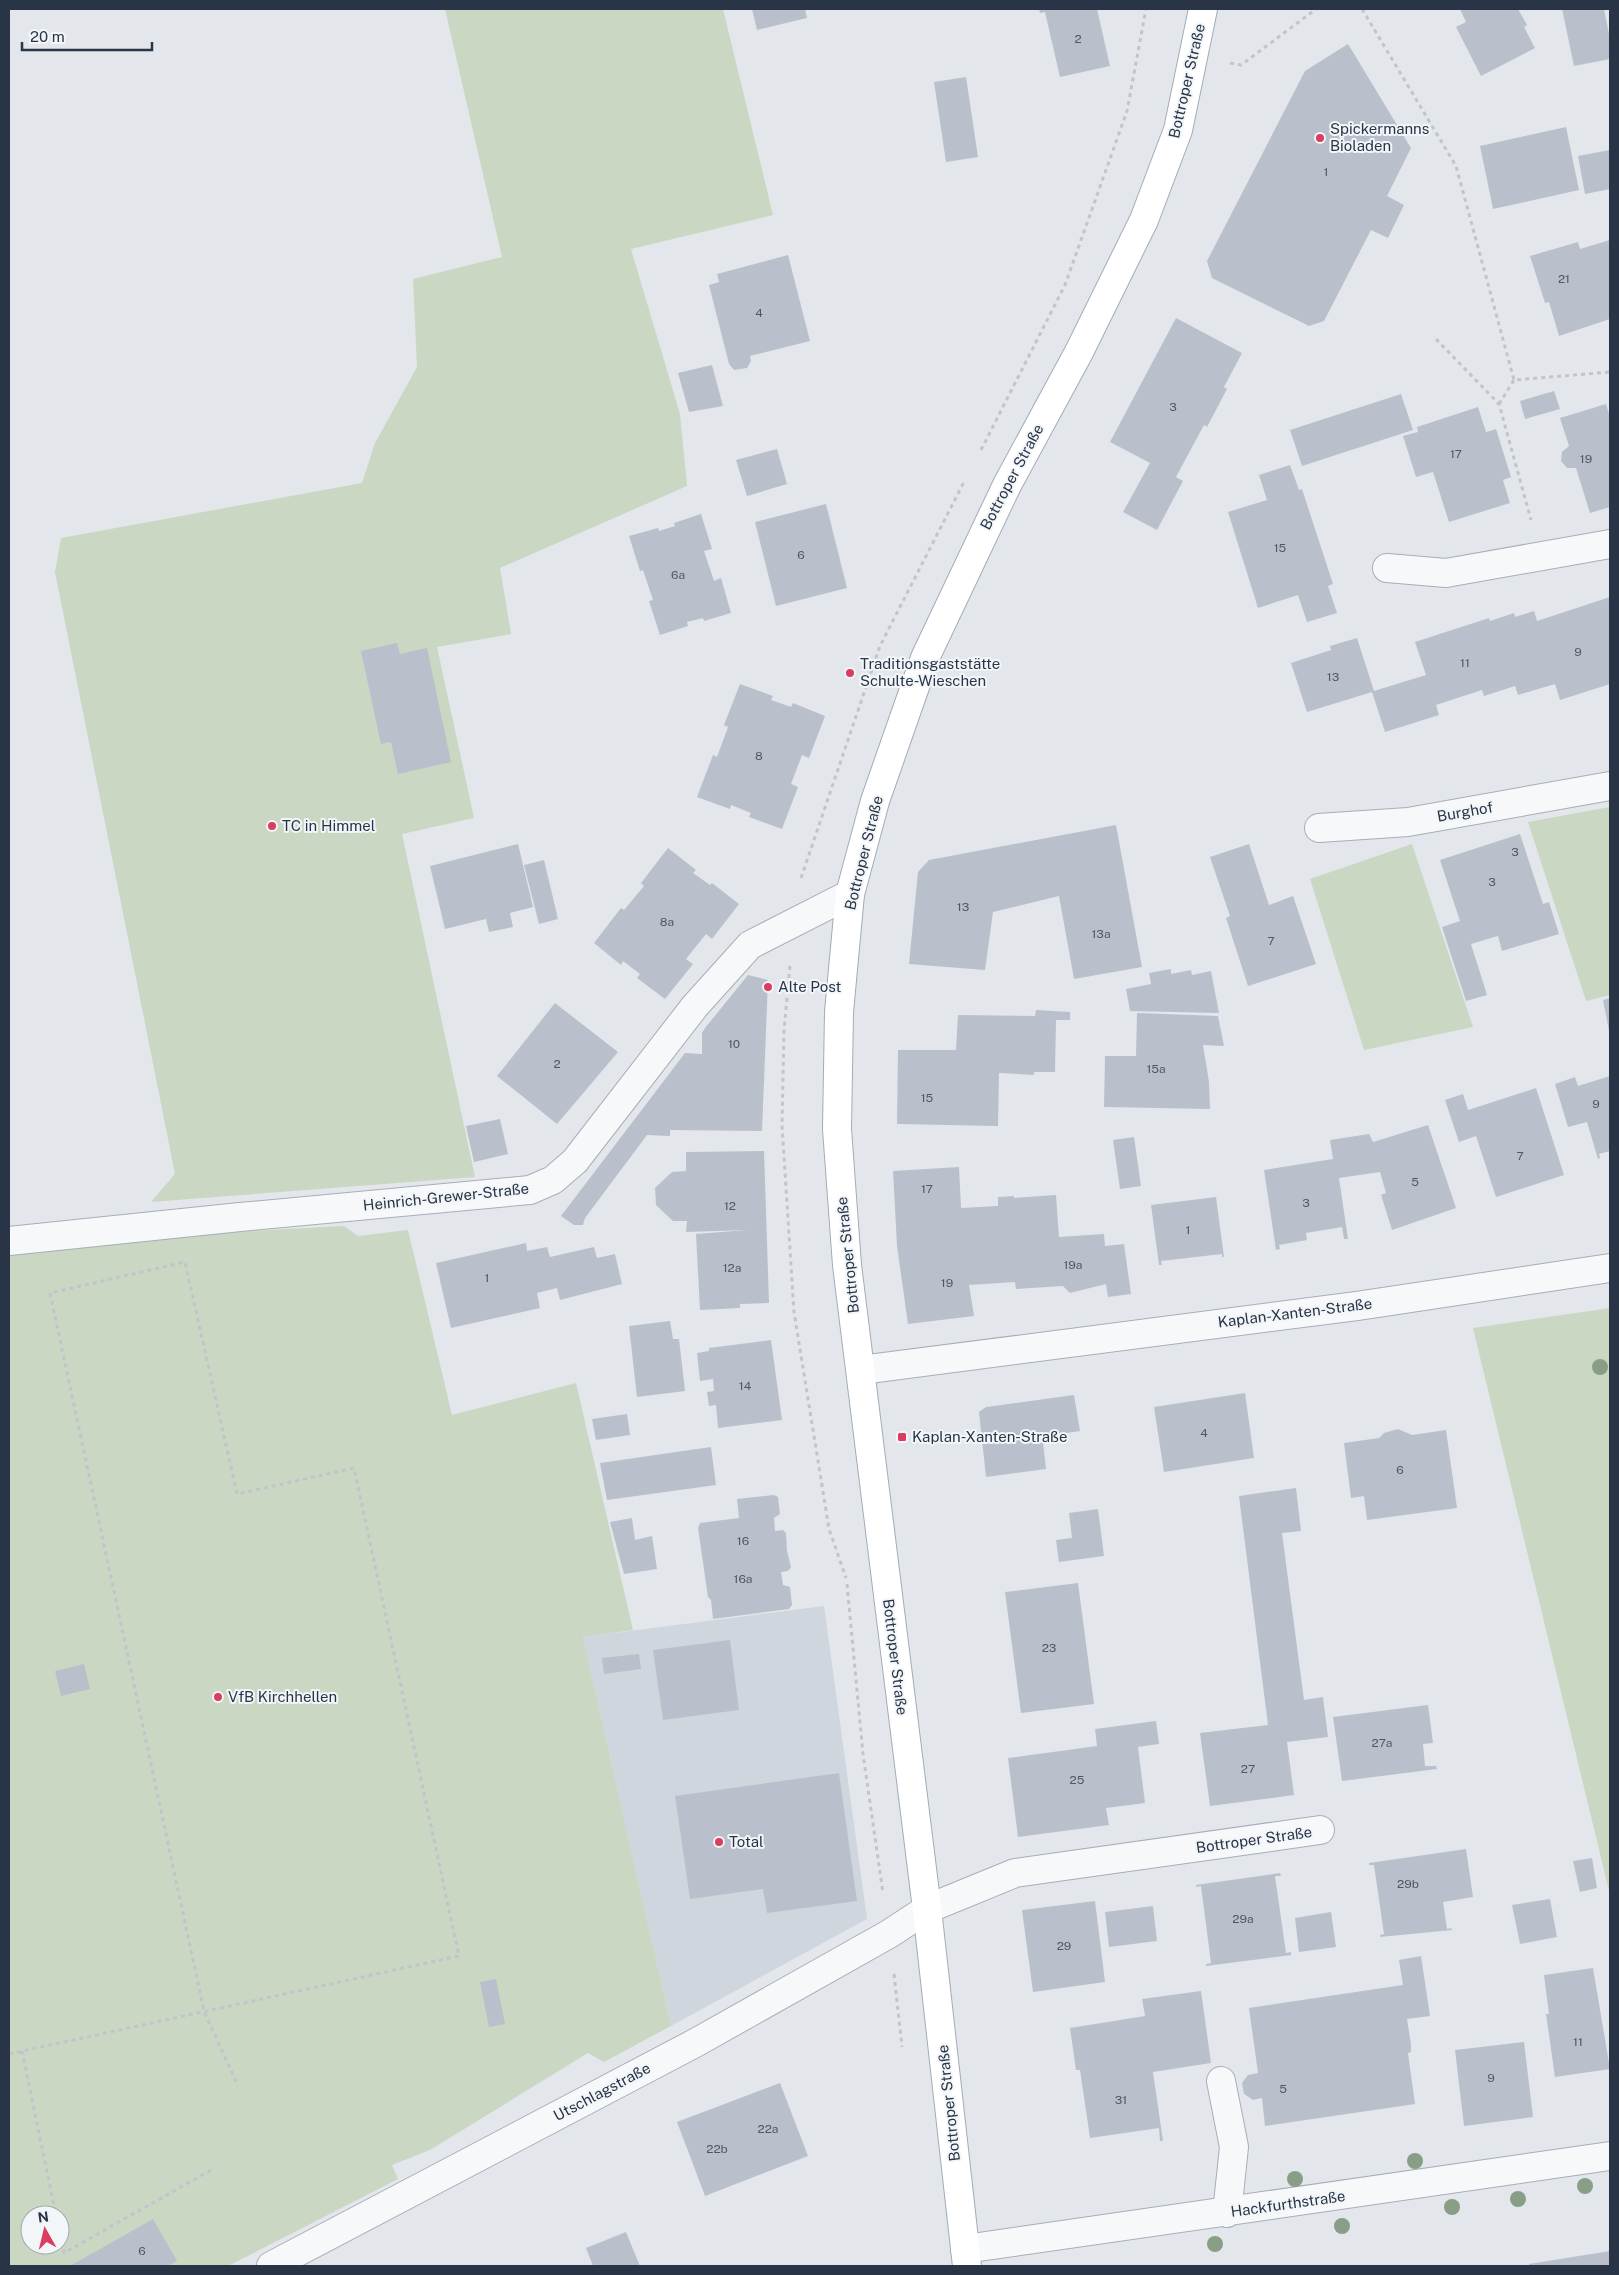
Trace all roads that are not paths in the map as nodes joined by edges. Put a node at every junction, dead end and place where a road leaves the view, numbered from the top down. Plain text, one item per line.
1 (1203, 9) edge
2 (1610, 544) edge
3 (1387, 568) dead end
4 (1610, 786) edge
5 (1319, 828) dead end
6 (850, 894) junction
7 (9, 1242) edge
8 (1610, 1268) edge
9 (861, 1370) junction
10 (1320, 1830) dead end
11 (927, 1909) junction
12 (1221, 2081) dead end
13 (1610, 2156) edge
14 (1227, 2213) junction
15 (966, 2258) edge
16 (271, 2266) edge

1 - 6 main road, Bottroper Straße
2 - 3 street
4 - 5 street, Burghof
6 - 7 street, Heinrich-Grewer-Straße
6 - 9 main road, Bottroper Straße
8 - 9 street, Kaplan-Xanten-Straße
9 - 11 main road, Bottroper Straße
10 - 11 street, Bottroper Straße
11 - 15 main road, Bottroper Straße
11 - 16 street, Utschlagstraße
12 - 14 street
13 - 14 street, Hackfurthstraße
14 - 15 street, Hackfurthstraße

